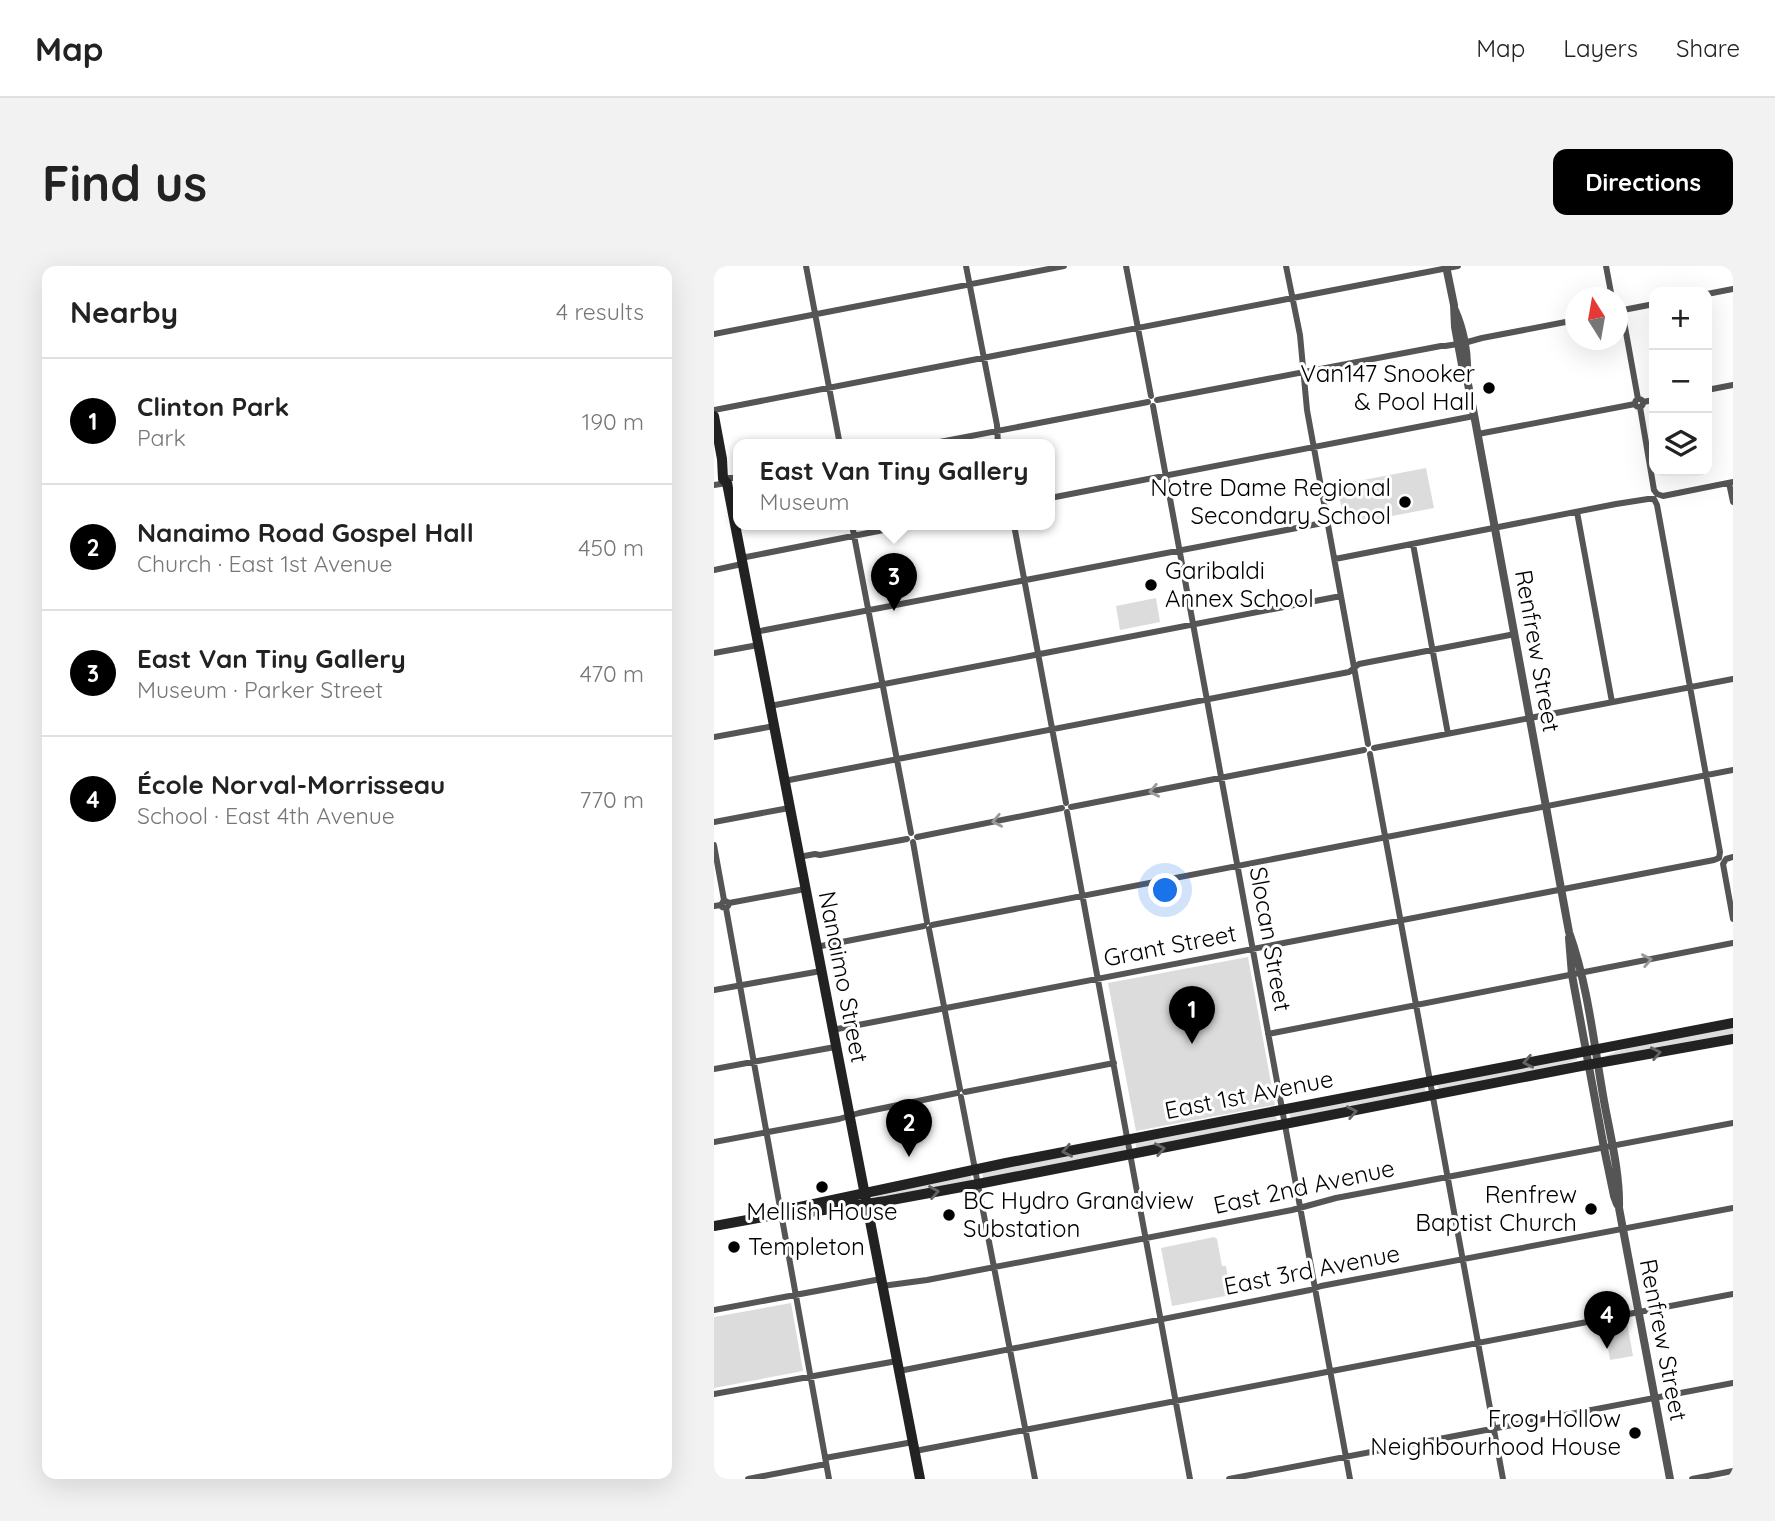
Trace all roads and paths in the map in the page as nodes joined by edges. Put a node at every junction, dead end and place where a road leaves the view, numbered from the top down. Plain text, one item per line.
1 (806, 266) edge
2 (966, 266) edge
3 (1064, 266) edge
4 (1126, 266) edge
5 (1286, 266) edge
6 (1458, 266) edge
7 (1606, 266) edge
8 (1446, 267) edge
9 (970, 284) junction
10 (1610, 287) edge
11 (1733, 289) edge
12 (1712, 293) edge
13 (1292, 298) junction
14 (1649, 305) edge
15 (1628, 309) edge
16 (815, 314) junction
17 (1565, 322) edge
18 (1138, 328) junction
19 (714, 334) edge
20 (1461, 342) junction
21 (1628, 343) edge
22 (983, 358) junction
23 (1303, 372) junction
24 (1733, 385) edge
25 (829, 388) junction
26 (1712, 389) edge
27 (1152, 401) junction
28 (1649, 401) edge
29 (1639, 403) junction
30 (714, 410) edge
31 (714, 416) edge
32 (1474, 416) junction
33 (997, 431) junction
34 (1478, 434) junction
35 (839, 439) edge
36 (955, 439) edge
37 (998, 439) edge
38 (1314, 447) junction
39 (1166, 476) junction
40 (731, 480) edge
41 (1731, 482) edge
42 (714, 485) edge
43 (1055, 497) edge
44 (1655, 497) junction
45 (1733, 502) edge
46 (1577, 512) junction
47 (1328, 522) junction
48 (1495, 527) junction
49 (737, 530) edge
50 (853, 530) edge
51 (884, 530) edge
52 (1015, 530) edge
53 (854, 536) junction
54 (1413, 544) junction
55 (1180, 550) junction
56 (1335, 559) junction
57 (741, 561) junction
58 (714, 569) edge
59 (1024, 580) junction
60 (1342, 596) junction
61 (869, 610) junction
62 (1193, 625) junction
63 (755, 632) junction
64 (1515, 634) junction
65 (758, 645) junction
66 (1432, 649) junction
67 (714, 653) edge
68 (1039, 654) junction
69 (1355, 667) junction
70 (1733, 679) edge
71 (883, 684) junction
72 (1690, 688) junction
73 (1207, 699) junction
74 (1612, 702) junction
75 (770, 706) junction
76 (1530, 718) junction
77 (774, 726) junction
78 (1052, 729) junction
79 (1448, 734) junction
80 (714, 737) edge
81 (1369, 749) junction
82 (897, 758) junction
83 (1733, 770) edge
84 (1706, 775) junction
85 (1221, 778) junction
86 (784, 781) junction
87 (1546, 806) junction
88 (789, 808) junction
89 (1066, 808) junction
90 (714, 822) edge
91 (1385, 837) junction
92 (912, 838) junction
93 (714, 845) edge
94 (799, 857) junction
95 (1733, 857) edge
96 (1722, 859) junction
97 (1237, 866) junction
98 (805, 889) junction
99 (1561, 890) junction
100 (1083, 896) junction
101 (723, 904) edge
102 (1733, 919) edge
103 (1401, 921) junction
104 (928, 925) junction
105 (1733, 943) edge
106 (816, 947) junction
107 (1253, 949) junction
108 (821, 971) junction
109 (1576, 974) junction
110 (1099, 979) junction
111 (740, 985) junction
112 (714, 990) edge
113 (1416, 1005) junction
114 (945, 1009) junction
115 (1733, 1023) edge
116 (832, 1030) junction
117 (1268, 1034) junction
118 (1733, 1039) edge
119 (835, 1046) junction
120 (1591, 1050) junction
121 (753, 1062) junction
122 (1114, 1063) junction
123 (1593, 1064) junction
124 (714, 1069) edge
125 (1431, 1080) junction
126 (961, 1093) junction
127 (1433, 1096) junction
128 (1282, 1110) junction
129 (849, 1116) junction
130 (1733, 1123) edge
131 (1285, 1125) junction
132 (766, 1132) junction
133 (1128, 1140) junction
134 (714, 1142) edge
135 (1608, 1147) junction
136 (1131, 1155) junction
137 (975, 1169) junction
138 (1448, 1177) junction
139 (978, 1184) junction
140 (866, 1198) junction
141 (1300, 1208) junction
142 (1733, 1208) edge
143 (779, 1214) junction
144 (714, 1226) edge
145 (1623, 1229) junction
146 (1146, 1239) junction
147 (1463, 1259) junction
148 (995, 1268) junction
149 (882, 1282) junction
150 (1315, 1288) junction
151 (1733, 1294) edge
152 (796, 1295) junction
153 (714, 1310) edge
154 (1638, 1312) junction
155 (1161, 1320) junction
156 (1479, 1342) junction
157 (1010, 1349) junction
158 (898, 1366) junction
159 (1331, 1370) junction
160 (810, 1376) junction
161 (1733, 1383) edge
162 (714, 1394) edge
163 (1654, 1398) junction
164 (1175, 1400) junction
165 (1494, 1427) junction
166 (1026, 1430) junction
167 (914, 1446) junction
168 (1346, 1457) junction
169 (825, 1461) junction
170 (1733, 1471) edge
171 (748, 1479) edge
172 (829, 1479) edge
173 (920, 1479) edge
174 (1035, 1479) edge
175 (1191, 1479) edge
176 (1229, 1479) edge
177 (1350, 1479) edge
178 (1503, 1479) edge
179 (1670, 1479) edge
180 (1692, 1479) edge

1 - 16 street
2 - 9 street
3 - 9 street
4 - 18 street, Slocan Street
5 - 13 street
6 - 8 street
7 - 10 street
8 - 13 street
8 - 20 street, Renfrew Street
9 - 16 street
9 - 22 street
11 - 12 street
13 - 18 street
13 - 23 street
14 - 15 street
16 - 19 street
16 - 25 street
17 - 20 street
18 - 22 street
18 - 27 street, Slocan Street
20 - 23 street
20 - 32 street, Renfrew Street
21 - 29 street
22 - 25 street
22 - 33 street
23 - 27 street
23 - 38 street
24 - 26 street
25 - 30 street
25 - 35 street
27 - 33 street
27 - 39 street, Slocan Street
28 - 29 street
29 - 34 street
29 - 44 street
31 - 40 main road, Nanaimo Street
32 - 34 street, Renfrew Street
32 - 38 street
33 - 36 street
33 - 37 street
34 - 48 street, Renfrew Street
38 - 39 street
38 - 47 street
39 - 43 street
39 - 55 street, Slocan Street
40 - 42 street
41 - 44 street
41 - 45 street
44 - 46 street
44 - 72 street
46 - 48 street
46 - 74 street
47 - 55 street
47 - 56 street
48 - 54 street
48 - 64 street, Renfrew Street
49 - 57 main road, Nanaimo Street
50 - 53 street
51 - 53 street
52 - 59 street
53 - 57 street
53 - 61 street
54 - 56 street
54 - 66 street
55 - 59 street
55 - 62 street, Slocan Street
56 - 60 street
57 - 58 street
57 - 63 main road, Nanaimo Street
59 - 61 street
59 - 68 street
60 - 62 street
60 - 69 street
61 - 63 street
61 - 71 street
62 - 68 street
62 - 73 street, Slocan Street
63 - 65 main road, Nanaimo Street
64 - 66 street
64 - 76 street, Renfrew Street
65 - 67 street
65 - 75 main road, Nanaimo Street
66 - 69 street
66 - 79 street
68 - 71 street
68 - 78 street
69 - 73 street
69 - 81 street
70 - 72 street
71 - 75 street
71 - 82 street
72 - 74 street
72 - 84 street
73 - 78 street
73 - 85 street, Slocan Street
74 - 76 street
75 - 77 main road, Nanaimo Street
76 - 79 street
76 - 87 street, Renfrew Street
77 - 80 street
77 - 86 main road, Nanaimo Street
78 - 82 street
78 - 89 street
79 - 81 street
81 - 85 street
81 - 91 street
82 - 86 street
82 - 92 street
83 - 84 street
84 - 87 street
84 - 96 street
85 -> 89 street
85 - 97 street, Slocan Street
86 - 88 main road, Nanaimo Street
87 - 91 street
87 - 99 street, Renfrew Street
88 - 90 street
88 - 94 main road, Nanaimo Street
89 -> 92 street
89 - 100 street
91 - 97 street
91 - 103 street
92 - 94 street
92 - 104 street
93 - 101 street
94 - 98 main road, Nanaimo Street
95 - 96 street, Grant Street
96 - 99 street, Grant Street
96 - 102 street
97 - 100 street
97 - 107 street, Slocan Street
98 - 101 street
98 - 106 main road, Nanaimo Street
99 - 103 street, Grant Street
99 - 109 street, Renfrew Street
100 - 104 street
100 - 110 street
101 - 111 street
103 - 107 street, Grant Street
103 - 113 street
104 - 106 street
104 - 114 street
109 -> 105 street
106 - 108 main road, Nanaimo Street
107 - 110 street, Grant Street
107 - 117 street, Slocan Street
108 - 111 street
108 - 116 main road, Nanaimo Street
109 - 113 street
109 - 120 street, Renfrew Street
110 - 114 street, Grant Street
110 - 122 street
111 - 112 street
111 - 121 street
113 - 117 street
113 - 125 street
114 - 116 street, Grant Street
114 - 126 street
115 - 120 main road, East 1st Avenue
116 - 119 main road, Nanaimo Street
117 - 128 street, Slocan Street
123 -> 118 main road, East 1st Avenue
119 - 121 street
119 - 129 main road, Nanaimo Street
120 - 123 street, Renfrew Street
120 -> 125 main road, East 1st Avenue
121 - 124 street
121 - 132 street
122 - 126 street
122 - 133 street
123 - 127 main road, East 1st Avenue
123 - 135 street, Renfrew Street
125 - 127 street
125 - 128 main road, East 1st Avenue
126 - 129 street
126 - 137 street
131 -> 127 main road, East 1st Avenue
127 - 138 street
128 - 131 street, Slocan Street
128 - 133 main road, East 1st Avenue
129 - 132 street
129 - 140 main road, Nanaimo Street
130 - 135 street, East 2nd Avenue
136 -> 131 main road, East 1st Avenue
131 - 141 street, Slocan Street
132 - 134 street
132 - 143 street
133 - 136 street
133 -> 137 main road, East 1st Avenue
135 - 138 street, East 2nd Avenue
135 - 145 street, Renfrew Street
136 - 139 main road, East 1st Avenue
136 - 146 street
137 - 139 street
137 - 140 main road, East 1st Avenue
138 - 141 street, East 2nd Avenue
138 - 147 street
140 -> 139 main road, East 1st Avenue
139 - 148 street
140 - 143 main road, East 1st Avenue
140 - 149 main road, Nanaimo Street
141 - 146 street, East 2nd Avenue
141 - 150 street, Slocan Street
142 - 145 street, East 3rd Avenue
143 - 144 main road, East 1st Avenue
143 - 152 street
145 - 147 street, East 3rd Avenue
145 - 154 street, Renfrew Street
146 - 148 street, East 2nd Avenue
146 - 155 street
147 - 150 street, East 3rd Avenue
147 - 156 street
148 - 149 street, East 2nd Avenue
148 - 157 street
149 - 152 street, East 2nd Avenue
149 - 158 main road, Nanaimo Street
150 - 155 street, East 3rd Avenue
150 - 159 street, Slocan Street
151 - 154 street
152 - 153 street, East 2nd Avenue
152 - 160 street
154 - 156 street
154 - 163 street, Renfrew Street
155 - 157 street, East 3rd Avenue
155 - 164 street
156 - 159 street
156 - 165 street
157 - 158 street, East 3rd Avenue
157 - 166 street
158 - 160 street, East 3rd Avenue
158 - 167 main road, Nanaimo Street
159 - 164 street
159 - 168 street, Slocan Street
160 - 162 street, East 3rd Avenue
160 - 169 street
161 - 163 street
163 - 165 street
163 - 179 street, Renfrew Street
164 - 166 street
164 - 175 street
165 - 168 street
165 - 178 street
166 - 167 street
166 - 174 street
167 - 169 street
167 - 173 main road, Nanaimo Street
168 - 176 street
168 - 177 street, Slocan Street
169 - 171 street
169 - 172 street
170 - 180 street

